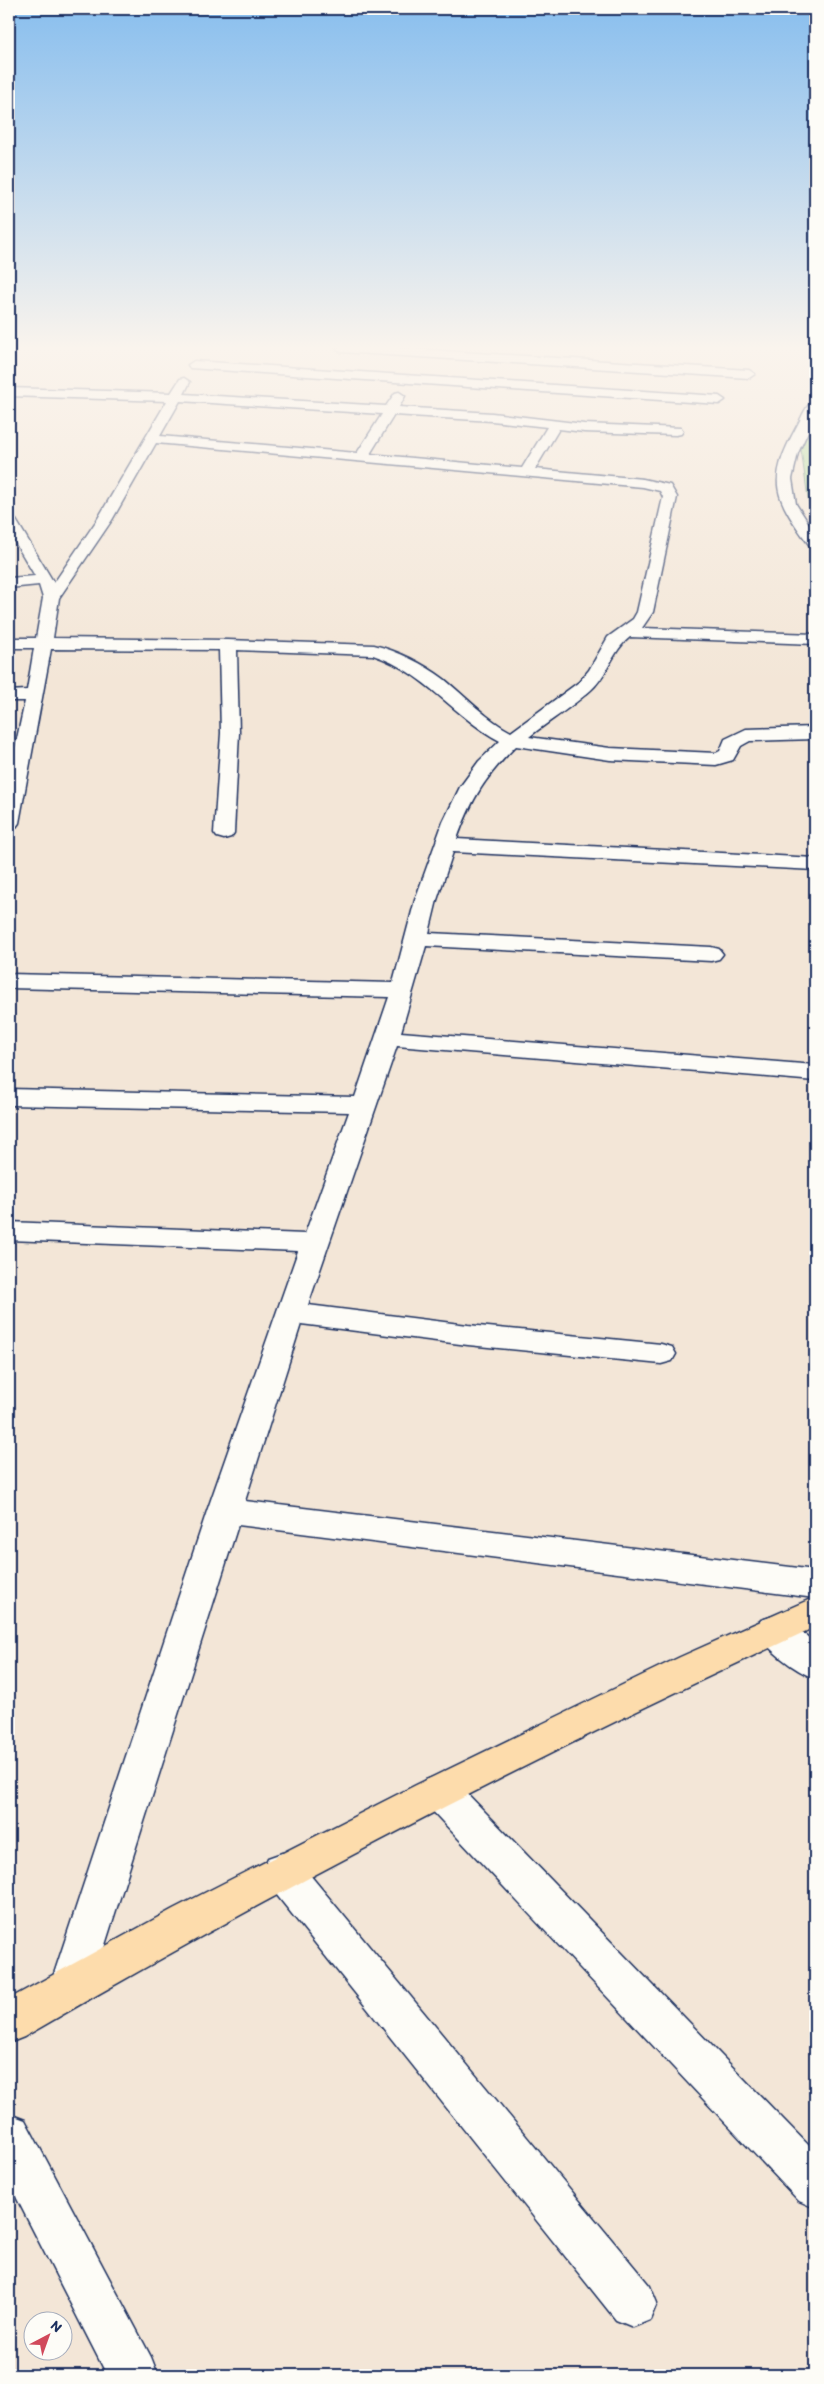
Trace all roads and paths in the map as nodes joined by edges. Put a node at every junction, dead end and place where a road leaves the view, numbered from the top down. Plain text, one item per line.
1 (139, 459) edge
2 (376, 459) edge
3 (534, 459) edge
4 (788, 459) edge
5 (526, 472) junction
6 (9, 520) edge
7 (815, 543) edge
8 (45, 580) junction
9 (9, 583) edge
10 (51, 598) junction
11 (626, 632) junction
12 (815, 639) edge
13 (43, 642) junction
14 (9, 643) edge
15 (228, 645) junction
16 (35, 695) junction
17 (9, 696) edge
18 (815, 733) edge
19 (512, 740) junction
20 (15, 768) edge
21 (9, 823) edge
22 (224, 833) dead end
23 (444, 845) junction
24 (815, 864) edge
25 (416, 939) junction
26 (711, 954) dead end
27 (9, 981) edge
28 (403, 990) junction
29 (387, 1038) junction
30 (815, 1073) edge
31 (9, 1097) edge
32 (365, 1105) junction
33 (9, 1231) edge
34 (315, 1243) junction
35 (290, 1313) junction
36 (661, 1354) dead end
37 (224, 1511) junction
38 (815, 1584) edge
39 (815, 1611) edge
40 (774, 1630) junction
41 (815, 1663) edge
42 (440, 1792) junction
43 (282, 1871) junction
44 (71, 1986) junction
45 (9, 2022) edge
46 (9, 2136) edge
47 (815, 2186) edge
48 (633, 2303) dead end
49 (133, 2375) edge

1 - 10 street
2 - 5 street
3 - 5 street
4 - 7 street
5 - 11 street
6 - 8 street
8 - 9 street
8 - 10 street
10 - 13 street
11 - 12 street
11 - 19 street
13 - 14 street
13 - 15 street
13 - 16 street
15 - 19 street
15 - 22 street
16 - 17 street
16 - 20 street
18 - 19 street
19 - 23 street
20 - 21 street
23 - 24 street
23 - 25 street
25 - 26 street
25 - 28 street
27 - 28 street
28 - 29 street
29 - 30 street
29 - 32 street
31 - 32 street
32 - 34 street
33 - 34 street
34 - 35 street
35 - 36 street
35 - 37 street
37 - 38 street
37 - 44 street
39 - 40 highway
40 - 41 street
40 - 42 highway
42 - 43 highway
42 - 47 street
43 - 44 highway
43 - 48 street
44 - 45 highway
46 - 49 street

